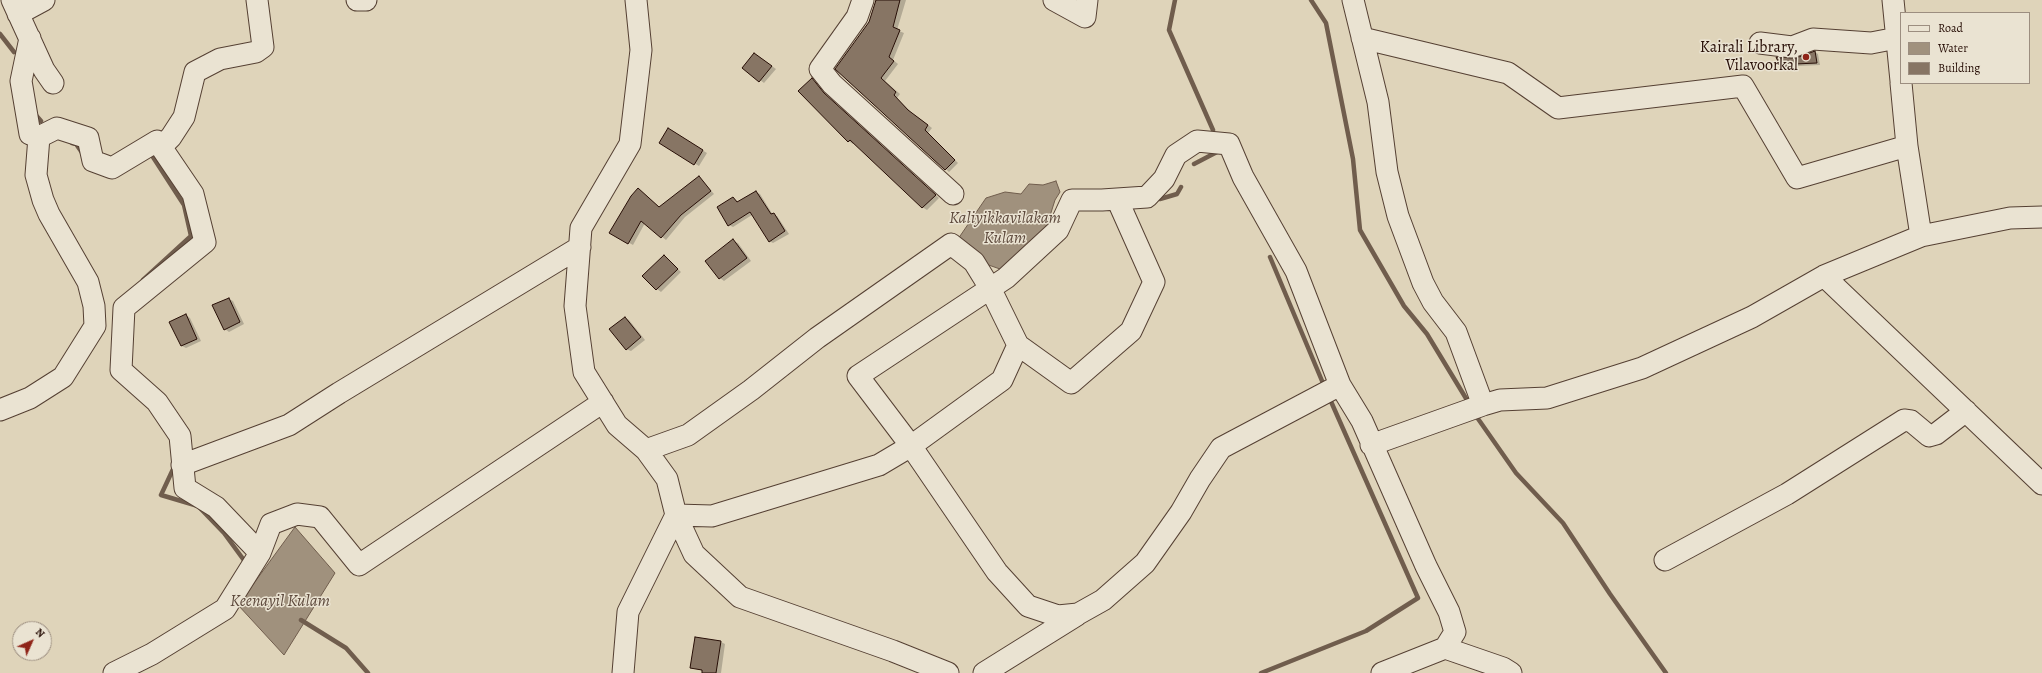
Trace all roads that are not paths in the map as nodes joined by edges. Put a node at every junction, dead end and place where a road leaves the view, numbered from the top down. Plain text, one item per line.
1 (44, 0) edge
2 (257, 0) edge
3 (357, 0) edge
4 (366, 0) edge
5 (636, 0) edge
6 (863, 0) edge
7 (1054, 0) edge
8 (1087, 0) edge
9 (1353, 0) edge
10 (1893, 0) edge
11 (15, 7) edge
12 (30, 38) junction
13 (1362, 38) junction
14 (1897, 38) junction
15 (1760, 43) dead end
16 (1900, 71) edge
17 (53, 83) dead end
18 (1901, 84) edge
19 (39, 137) junction
20 (1907, 146) junction
21 (161, 147) junction
22 (953, 194) dead end
23 (1117, 199) junction
24 (2042, 217) edge
25 (1921, 236) junction
26 (580, 247) junction
27 (1824, 276) junction
28 (990, 288) junction
29 (107, 333) junction
30 (1018, 344) junction
31 (1332, 390) junction
32 (603, 402) junction
33 (1483, 406) junction
34 (0, 410) edge
35 (1966, 411) junction
36 (1371, 445) junction
37 (911, 446) junction
38 (646, 450) junction
39 (182, 465) junction
40 (2042, 484) edge
41 (676, 515) junction
42 (1665, 560) dead end
43 (254, 562) junction
44 (1078, 614) junction
45 (1445, 648) junction
46 (114, 673) edge
47 (623, 673) edge
48 (948, 673) edge
49 (984, 673) edge
50 (1382, 673) edge
51 (1511, 673) edge

1 - 11 street
2 - 21 street
3 - 4 street
5 - 26 street
6 - 22 street
7 - 8 street
9 - 13 street
10 - 14 street
11 - 12 street
12 - 17 street
12 - 19 street
13 - 20 street
13 - 33 street
14 - 15 street
14 - 16 street
18 - 20 street
19 - 21 street
19 - 29 street
20 - 25 street
21 - 29 street
23 - 28 street
23 - 30 street
23 - 31 street
24 - 25 street
25 - 27 street
26 - 32 street
26 - 39 street
27 - 33 street
27 - 35 street
28 - 30 street
28 - 37 street
28 - 38 street
29 - 34 street
29 - 39 street
30 - 37 street
31 - 36 street
31 - 44 street
32 - 38 street
32 - 43 street
33 - 36 street
35 - 40 street
35 - 42 street
36 - 45 street
37 - 41 street
37 - 44 street
38 - 41 street
39 - 43 street
41 - 47 street
41 - 48 street
43 - 46 street
44 - 49 street
45 - 50 street
45 - 51 street

